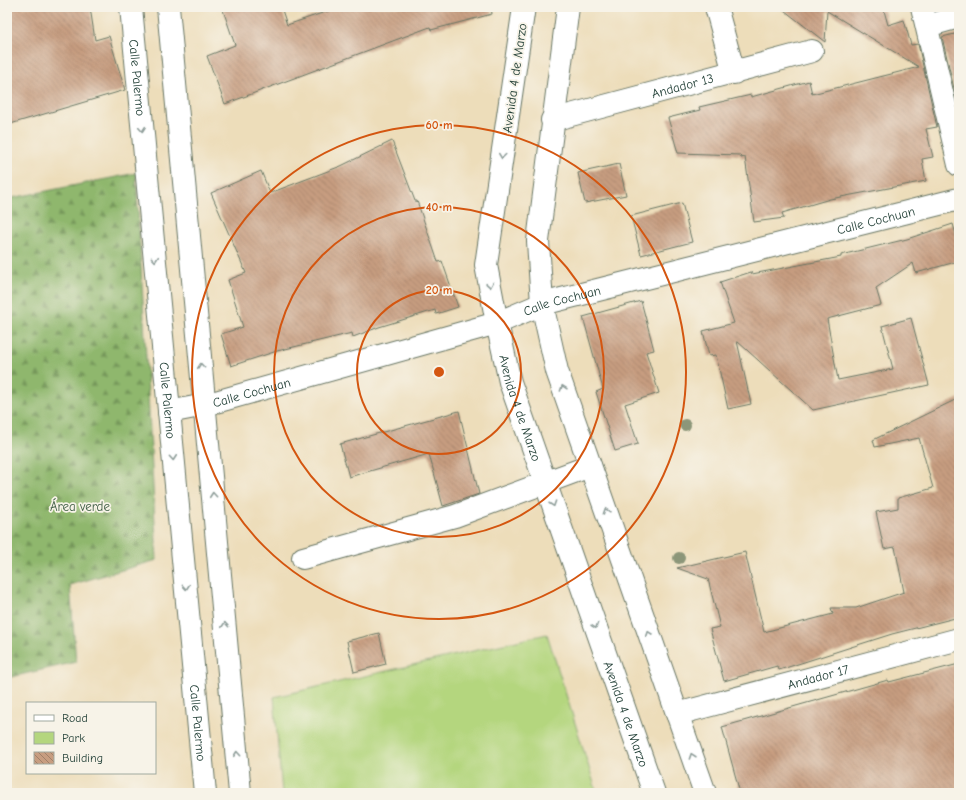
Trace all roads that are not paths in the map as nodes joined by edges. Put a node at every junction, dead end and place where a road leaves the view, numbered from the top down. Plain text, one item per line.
1 (131, 7) edge
2 (168, 7) edge
3 (524, 7) edge
4 (568, 7) edge
5 (716, 7) edge
6 (925, 16) edge
7 (959, 17) edge
8 (812, 51) dead end
9 (734, 73) junction
10 (552, 120) junction
11 (959, 165) edge
12 (959, 199) edge
13 (542, 304) junction
14 (497, 323) junction
15 (204, 405) junction
16 (169, 412) junction
17 (590, 466) junction
18 (545, 482) junction
19 (303, 558) dead end
20 (959, 639) edge
21 (677, 714) junction
22 (205, 793) edge
23 (240, 793) edge
24 (654, 793) edge
25 (705, 793) edge

1 -> 16 street, Calle Palermo
15 -> 2 street
3 -> 14 street, Avenida 4 de Marzo
4 - 10 street
5 - 9 street
6 - 7 street
6 - 11 street
8 - 9 street, Andador 13
9 - 10 street, Andador 13
10 - 13 street
12 - 13 street, Calle Cochuan
13 - 14 street, Calle Cochuan
17 -> 13 street
14 - 15 street, Calle Cochuan
14 - 18 street, Avenida 4 de Marzo
15 - 16 street, Calle Cochuan
23 -> 15 street
16 -> 22 street, Calle Palermo
17 - 18 street
21 -> 17 street
18 - 19 street
18 -> 24 street, Avenida 4 de Marzo
20 - 21 street, Andador 17
25 -> 21 street

